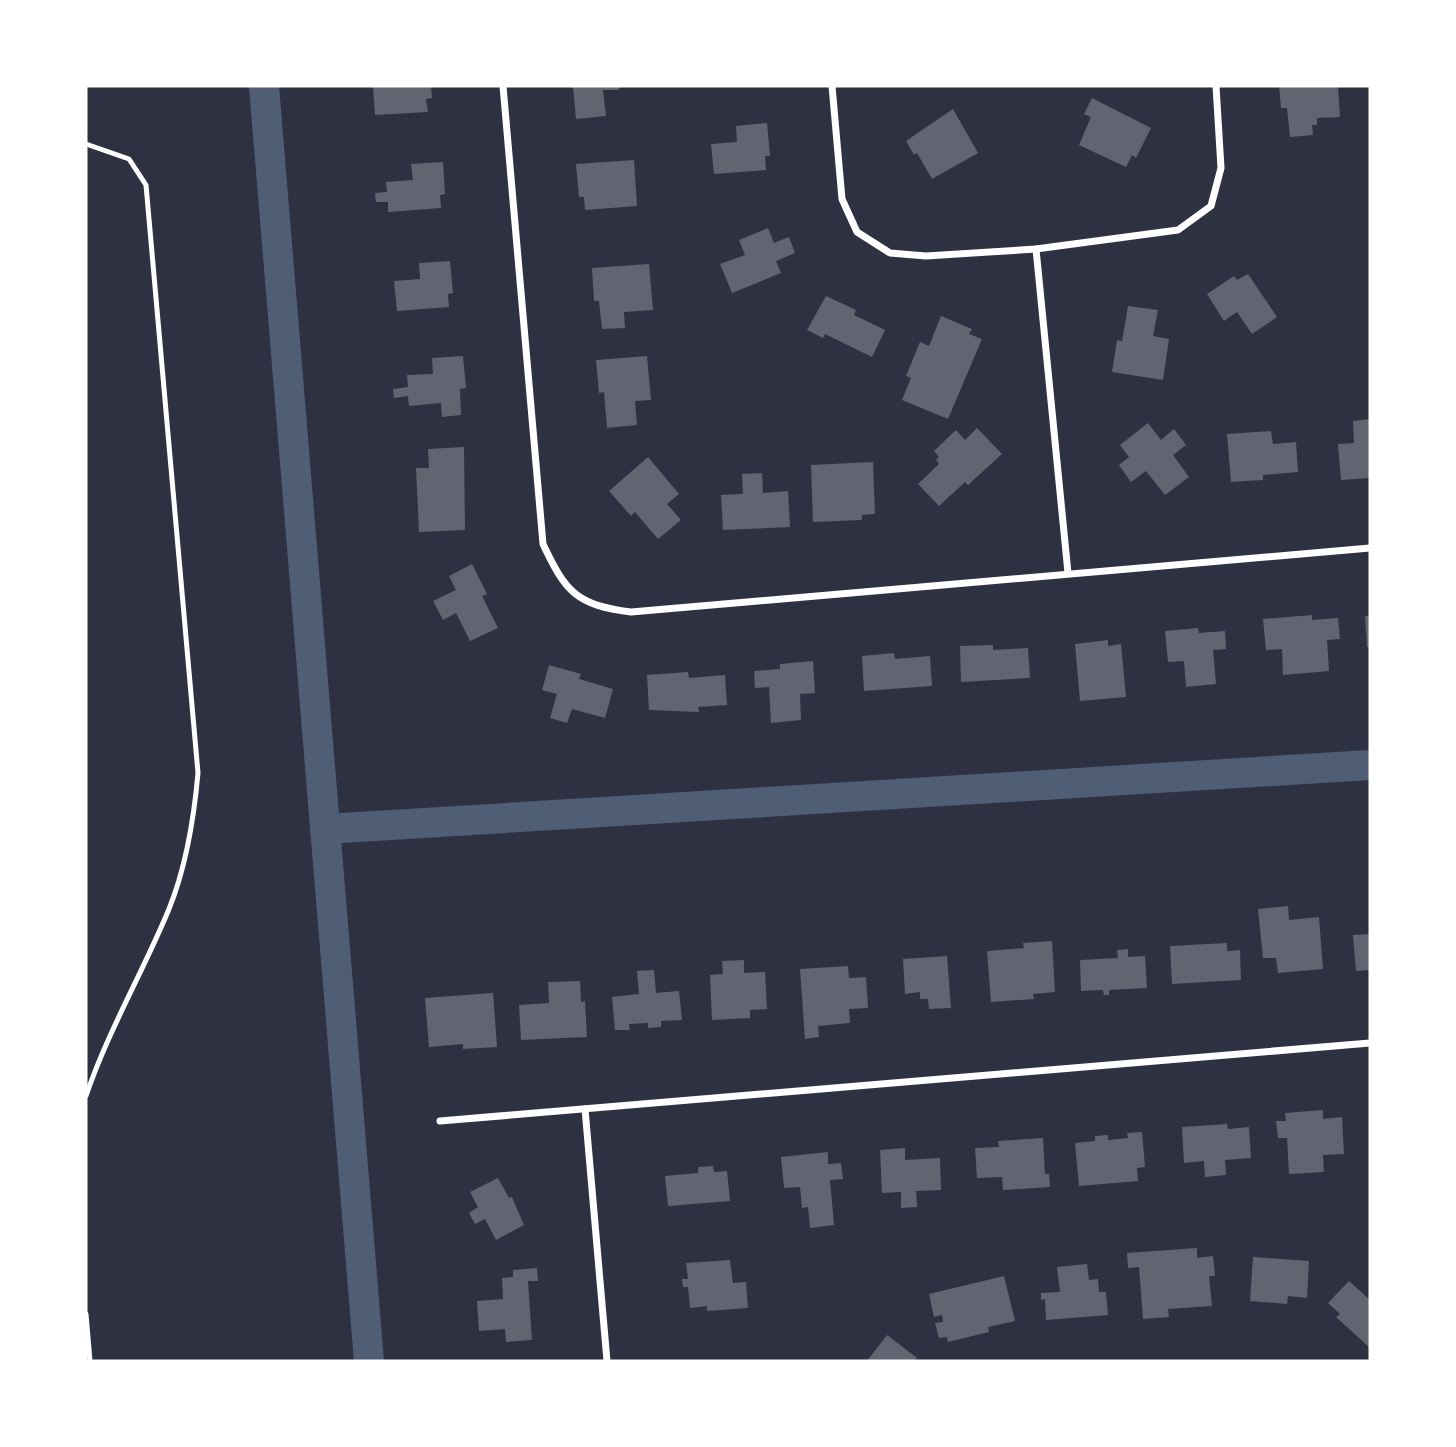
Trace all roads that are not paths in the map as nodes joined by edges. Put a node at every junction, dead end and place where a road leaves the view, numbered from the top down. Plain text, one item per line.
1 (503, 86) edge
2 (832, 86) edge
3 (1216, 86) edge
4 (86, 144) edge
5 (1036, 249) junction
6 (1370, 548) edge
7 (1068, 573) junction
8 (1370, 1043) edge
9 (86, 1096) edge
10 (586, 1109) junction
11 (440, 1121) dead end
12 (86, 1314) edge
13 (90, 1361) edge
14 (607, 1361) edge

1 - 7 street
2 - 5 street
3 - 5 street
4 - 9 lane
5 - 7 street
6 - 7 street
8 - 10 street
10 - 11 street
10 - 14 street
12 - 13 lane

